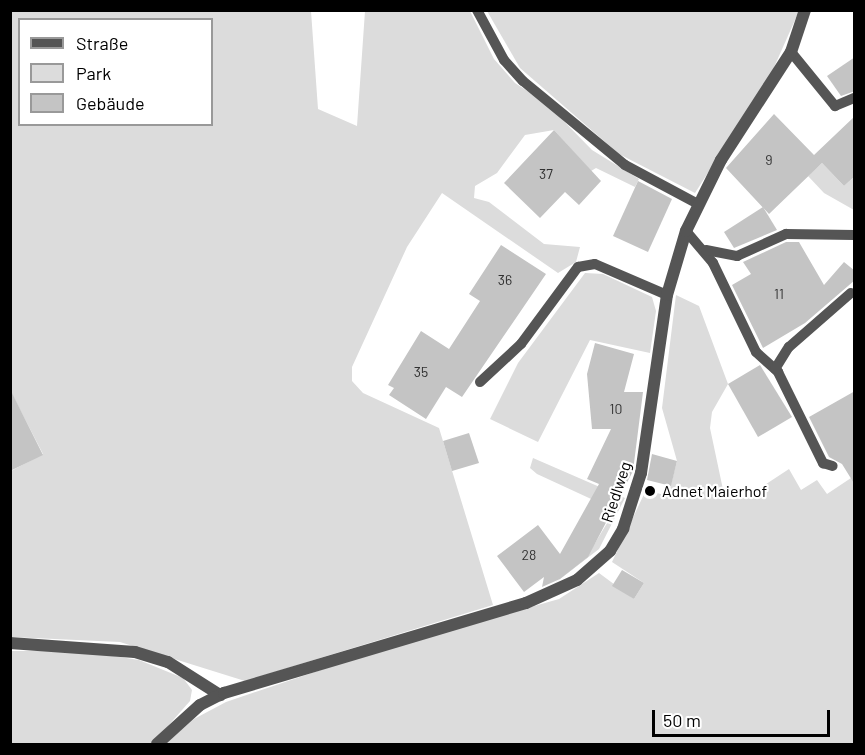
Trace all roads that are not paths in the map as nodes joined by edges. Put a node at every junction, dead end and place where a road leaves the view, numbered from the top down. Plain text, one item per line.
1 (477, 10) edge
2 (805, 10) edge
3 (791, 52) junction
4 (855, 98) edge
5 (698, 204) junction
6 (686, 231) junction
7 (855, 235) edge
8 (705, 250) junction
9 (851, 293) dead end
10 (667, 295) junction
11 (775, 369) junction
12 (480, 382) dead end
13 (833, 466) dead end
14 (10, 643) edge
15 (220, 695) junction
16 (158, 744) edge

1 - 5 lane
2 - 3 street, Riedlweg
3 - 4 lane
3 - 5 street, Riedlweg
5 - 6 street, Riedlweg
6 - 8 lane
6 - 10 street, Riedlweg
7 - 8 lane
8 - 11 lane
9 - 11 lane
10 - 12 lane
10 - 15 street, Riedlweg
11 - 13 lane
14 - 15 street
15 - 16 street, Riedlweg

